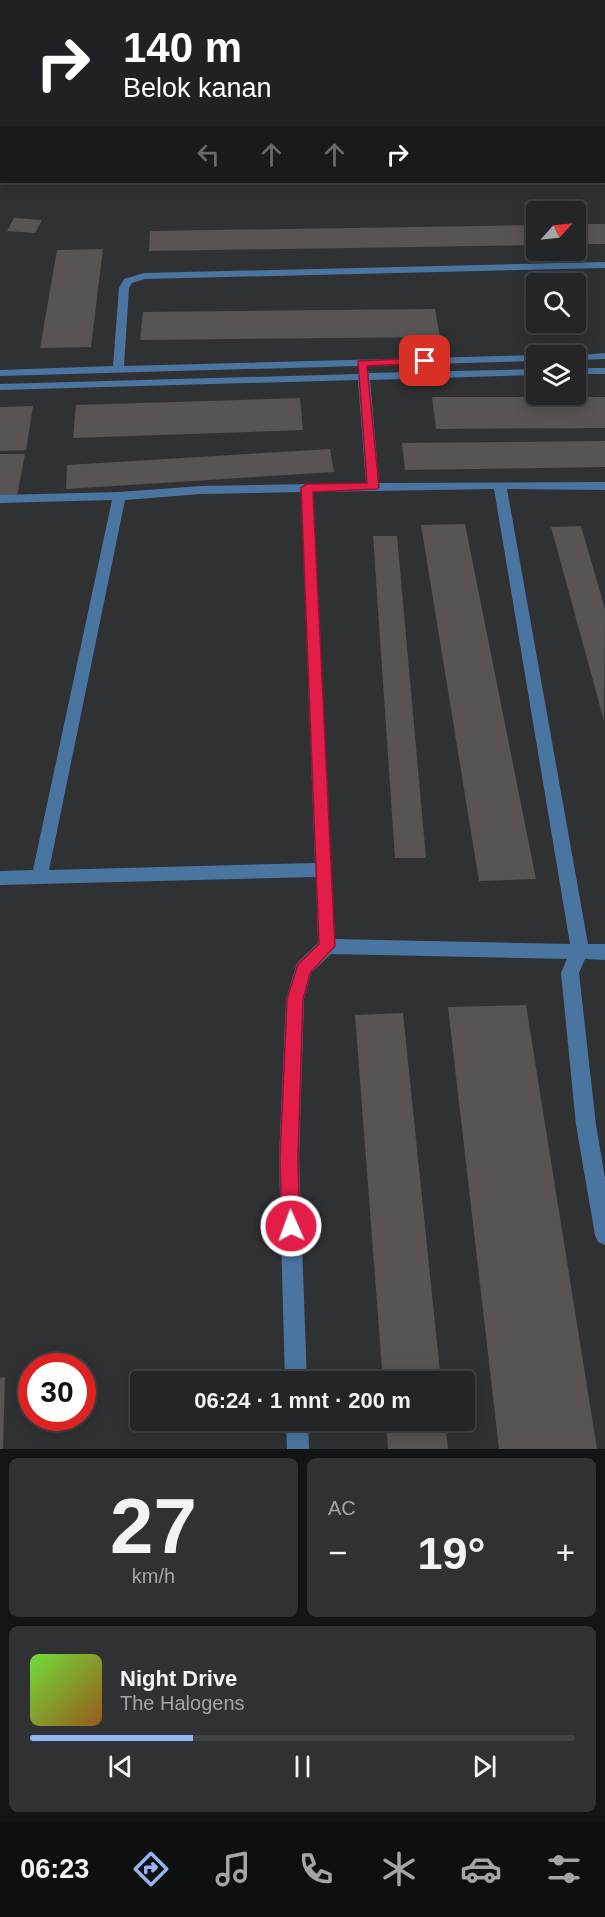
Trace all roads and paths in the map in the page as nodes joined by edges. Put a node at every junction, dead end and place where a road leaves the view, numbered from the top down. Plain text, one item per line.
1 (605, 265) edge
2 (605, 356) edge
3 (586, 357) edge
4 (526, 358) edge
5 (362, 363) junction
6 (118, 371) junction
7 (586, 371) edge
8 (605, 371) edge
9 (526, 372) edge
10 (0, 373) edge
11 (365, 378) junction
12 (0, 387) edge
13 (500, 485) junction
14 (605, 486) edge
15 (373, 487) junction
16 (307, 488) junction
17 (119, 496) junction
18 (0, 499) edge
19 (323, 870) junction
20 (40, 875) junction
21 (0, 878) edge
22 (327, 946) junction
23 (580, 950) junction
24 (605, 952) edge
25 (605, 1235) edge
26 (296, 1371) edge
27 (297, 1431) edge
28 (298, 1449) edge

1 - 6 street
2 - 3 street
4 - 5 street
5 - 6 street
5 - 11 street
6 - 10 street
7 - 8 street
9 - 11 street
11 - 12 street
11 - 15 street
13 - 14 street
13 - 15 street
13 - 23 street
15 - 16 street
16 - 17 street
16 - 19 street
17 - 18 street
17 - 20 street
19 - 20 street
19 - 22 street
20 - 21 street
22 - 23 street
22 - 26 street
23 - 24 street
23 - 25 street
27 - 28 street

